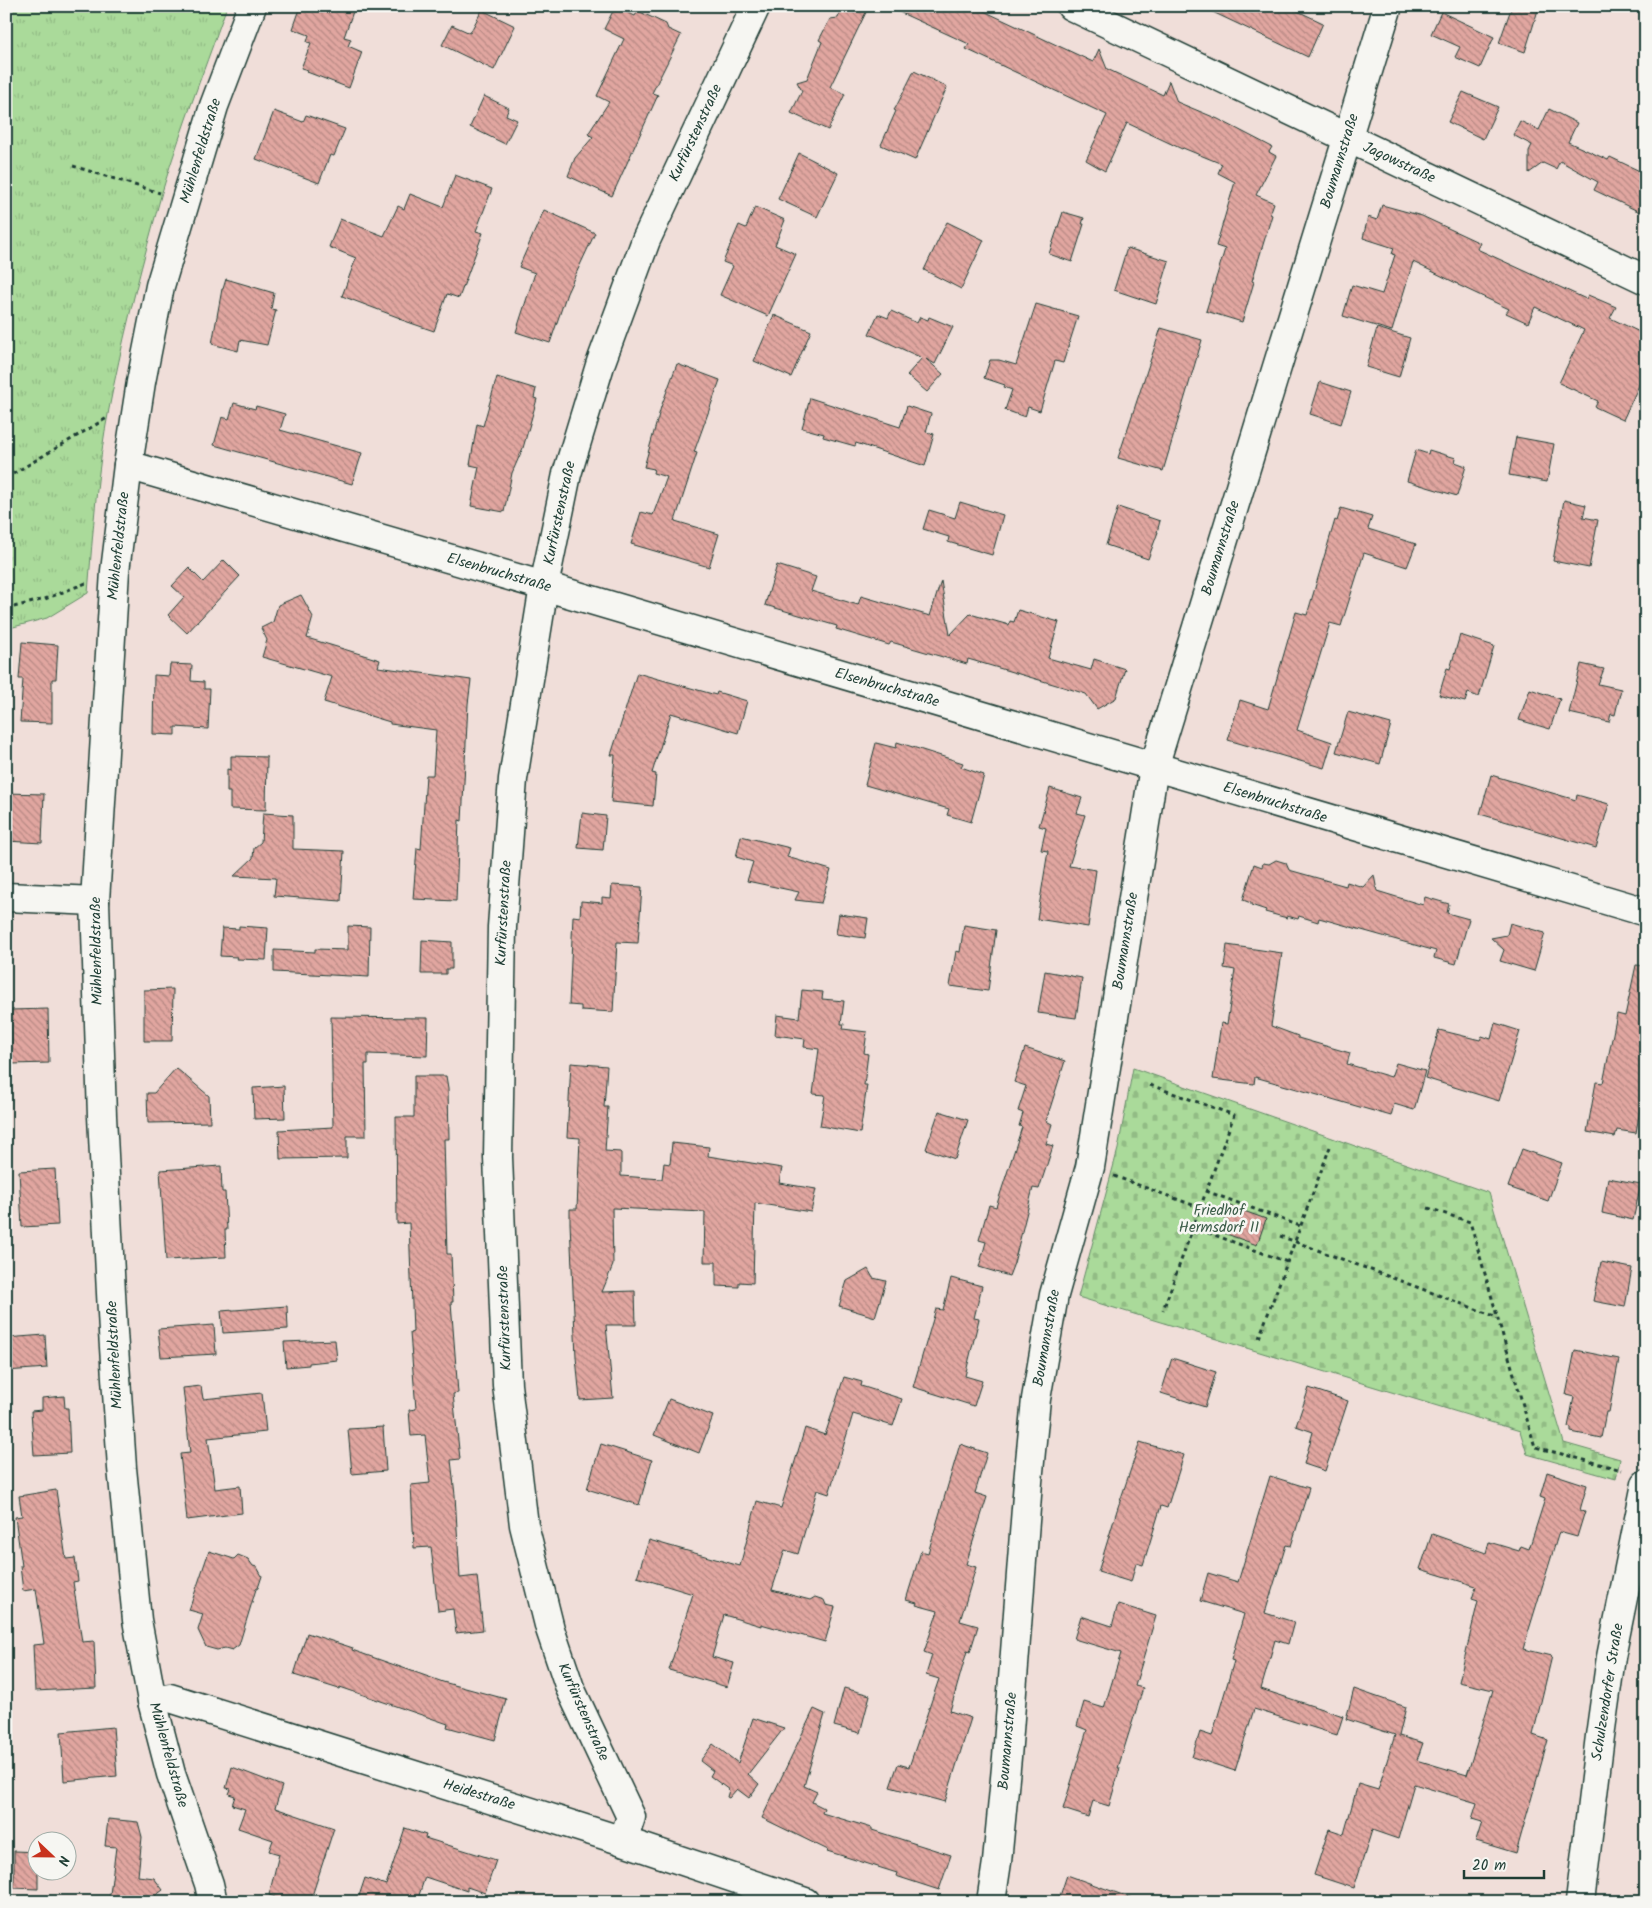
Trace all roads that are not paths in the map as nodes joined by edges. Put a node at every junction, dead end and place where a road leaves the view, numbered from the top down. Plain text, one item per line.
1 (252, 6) edge
2 (756, 6) edge
3 (1071, 6) edge
4 (1388, 6) edge
5 (1347, 138) junction
6 (1646, 280) edge
7 (128, 465) junction
8 (544, 586) junction
9 (1154, 766) junction
10 (6, 898) edge
11 (95, 901) junction
12 (1646, 912) edge
13 (1634, 1477) edge
14 (152, 1701) junction
15 (623, 1841) junction
16 (213, 1902) edge
17 (805, 1902) edge
18 (990, 1902) edge
19 (1580, 1902) edge

1 - 7 street, Mühlenfeldstraße
2 - 8 street, Kurfürstenstraße
3 - 5 street, Jagowstraße
4 - 5 street, Boumannstraße
5 - 6 street, Jagowstraße
5 - 9 street, Boumannstraße
7 - 8 street, Elsenbruchstraße
7 - 11 street, Mühlenfeldstraße
8 - 9 street, Elsenbruchstraße
8 - 15 street, Kurfürstenstraße
9 - 12 street, Elsenbruchstraße
9 - 18 street, Boumannstraße
10 - 11 street
11 - 14 street, Mühlenfeldstraße
13 - 19 street, Schulzendorfer Straße
14 - 15 street, Heidestraße
14 - 16 street, Mühlenfeldstraße
15 - 17 street, Heidestraße

